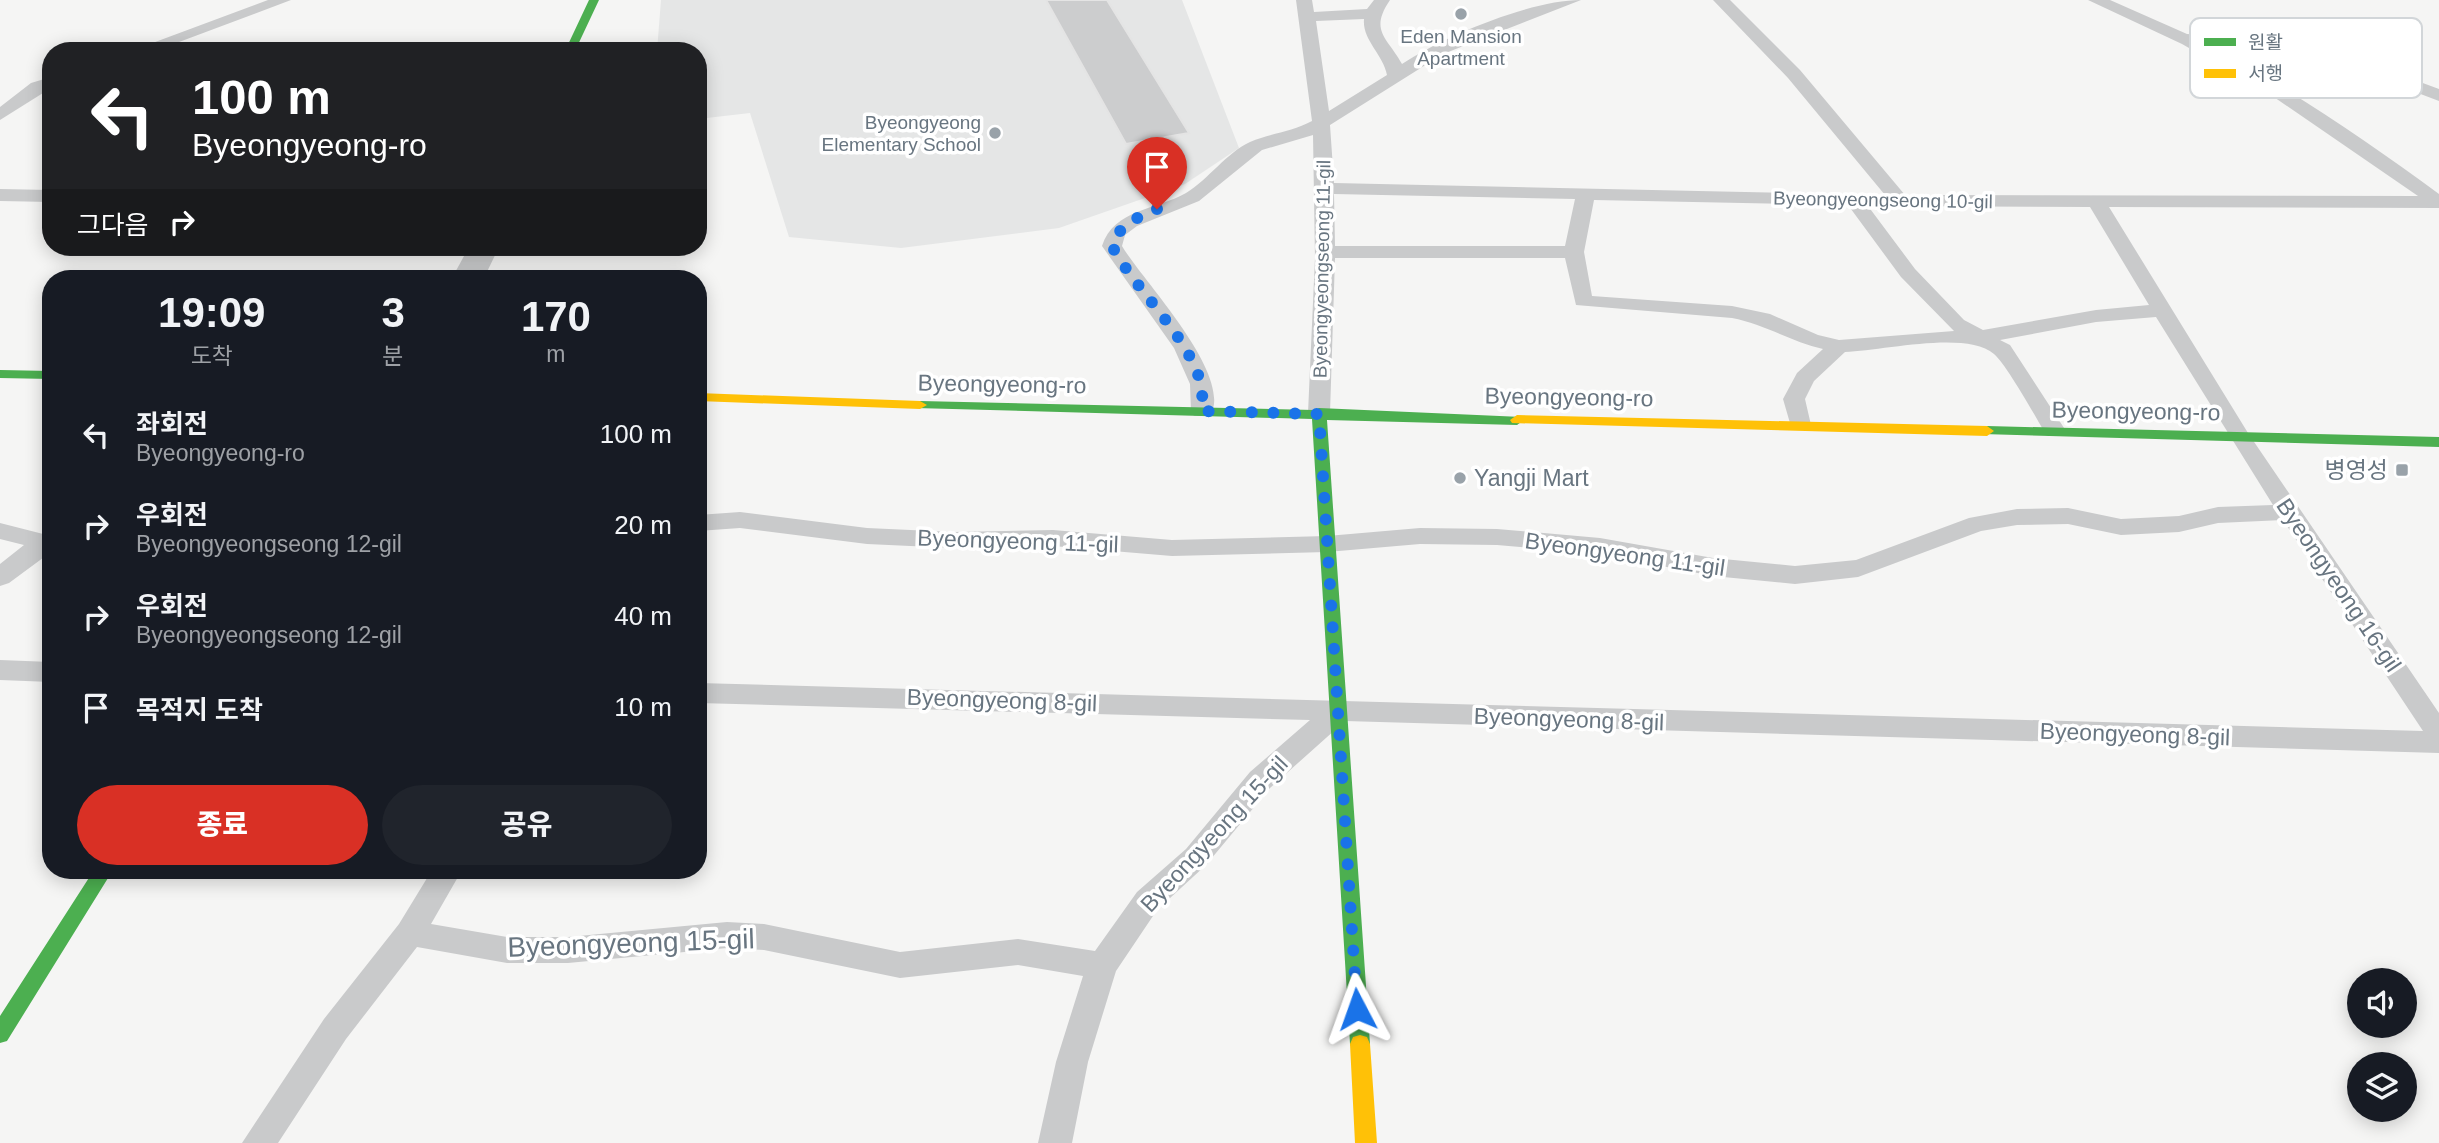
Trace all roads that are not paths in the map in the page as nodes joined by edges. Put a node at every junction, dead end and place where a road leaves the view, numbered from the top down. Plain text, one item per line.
1 (283, 0) edge
2 (594, 0) edge
3 (1573, 0) edge
4 (1721, 0) edge
5 (2096, 0) edge
6 (1377, 7) edge
7 (1306, 9) edge
8 (2183, 36) junction
9 (2190, 37) edge
10 (2190, 40) edge
11 (164, 42) edge
12 (574, 42) edge
13 (1396, 76) junction
14 (42, 85) edge
15 (2422, 88) edge
16 (2439, 96) edge
17 (2288, 98) edge
18 (0, 115) edge
19 (1321, 125) junction
20 (1326, 188) junction
21 (1586, 194) junction
22 (0, 195) edge
23 (42, 196) edge
24 (1854, 200) junction
25 (1900, 201) junction
26 (2438, 202) edge
27 (2097, 203) junction
28 (1326, 252) junction
29 (1574, 252) junction
30 (2163, 310) junction
31 (1979, 337) junction
32 (1839, 346) junction
33 (0, 373) edge
34 (42, 375) edge
35 (707, 397) edge
36 (1202, 411) junction
37 (1319, 414) junction
38 (1800, 425) junction
39 (2055, 431) junction
40 (2239, 436) junction
41 (2439, 442) edge
42 (2290, 512) junction
43 (707, 522) edge
44 (0, 531) edge
45 (42, 542) edge
46 (1327, 544) junction
47 (42, 547) edge
48 (0, 576) edge
49 (0, 670) edge
50 (42, 672) edge
51 (707, 693) edge
52 (1337, 713) junction
53 (2439, 734) edge
54 (2439, 742) edge
55 (98, 879) edge
56 (442, 879) edge
57 (410, 933) junction
58 (1102, 965) junction
59 (0, 1034) edge
60 (259, 1143) edge
61 (1055, 1143) edge
62 (1366, 1143) edge

1 - 11 lane
2 - 12 street
3 - 13 lane
4 - 25 lane
5 - 8 lane
6 - 7 lane
6 - 13 lane
7 - 19 lane, Byeongyeongseong 11-gil
8 - 9 lane
8 - 10 lane
13 - 19 lane
14 - 18 lane
15 - 16 lane
17 - 26 lane
19 - 20 lane, Byeongyeongseong 11-gil
19 - 36 lane
20 - 21 lane, Byeongyeongseong 10-gil
20 - 28 lane, Byeongyeongseong 11-gil
21 - 24 lane, Byeongyeongseong 10-gil
21 - 29 lane
22 - 23 lane
24 - 25 lane, Byeongyeongseong 10-gil
24 - 31 lane
25 - 27 lane, Byeongyeongseong 10-gil
26 - 27 lane, Byeongyeongseong 10-gil
27 - 30 lane, Byeongyeong 16-gil
28 - 29 lane
28 - 37 lane, Byeongyeongseong 11-gil
29 - 32 lane
30 - 31 lane
30 - 40 lane, Byeongyeong 16-gil
31 - 32 lane
31 - 39 lane
32 - 38 lane
33 - 34 street
35 - 36 street, Byeongyeong-ro
36 - 37 street, Byeongyeong-ro
37 - 38 street, Byeongyeong-ro
37 - 46 street
38 - 39 street, Byeongyeong-ro
39 - 40 street, Byeongyeong-ro
40 - 41 street, Byeongyeong-ro
40 - 42 lane, Byeongyeong 16-gil
42 - 46 lane, Byeongyeong 11-gil
42 - 53 lane, Byeongyeong 16-gil
43 - 46 lane, Byeongyeong 11-gil
44 - 45 lane
46 - 52 street
47 - 48 lane
49 - 50 lane
51 - 52 lane, Byeongyeong 8-gil
52 - 54 lane, Byeongyeong 8-gil
52 - 58 lane, Byeongyeong 15-gil
52 - 62 street
55 - 59 street
56 - 57 lane
57 - 58 lane, Byeongyeong 15-gil
57 - 60 lane
58 - 61 lane, Byeongyeong 15-gil

